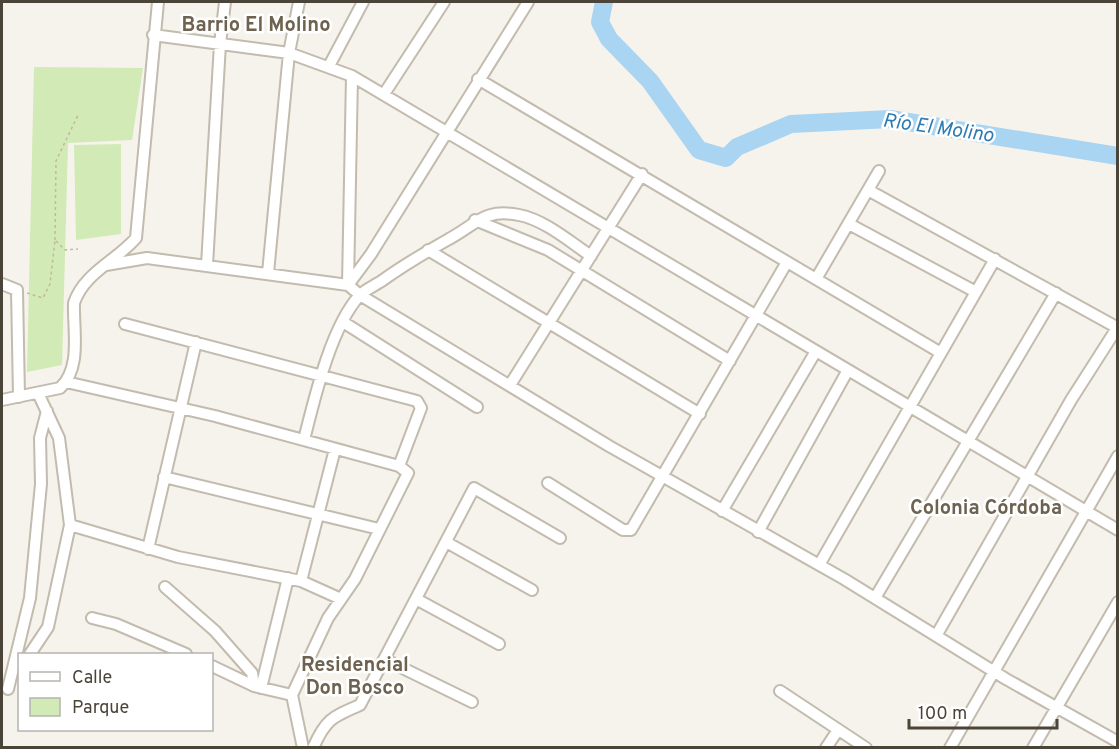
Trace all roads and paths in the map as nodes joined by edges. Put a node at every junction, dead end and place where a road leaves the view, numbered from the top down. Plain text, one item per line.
1 (158, 2) edge
2 (225, 2) edge
3 (299, 2) edge
4 (363, 2) edge
5 (444, 2) edge
6 (528, 2) edge
7 (153, 35) junction
8 (220, 44) junction
9 (289, 53) junction
10 (328, 66) junction
11 (352, 76) junction
12 (478, 79) junction
13 (384, 94) junction
14 (78, 115) dead end
15 (446, 131) junction
16 (879, 171) dead end
17 (642, 174) junction
18 (868, 190) junction
19 (476, 220) junction
20 (849, 224) junction
21 (608, 228) junction
22 (55, 240) junction
23 (78, 249) dead end
24 (428, 250) junction
25 (591, 256) junction
26 (995, 259) junction
27 (787, 262) junction
28 (106, 265) junction
29 (207, 265) junction
30 (582, 270) junction
31 (268, 273) junction
32 (816, 279) junction
33 (2, 284) edge
34 (348, 285) junction
35 (17, 290) junction
36 (976, 292) junction
37 (1056, 293) junction
38 (360, 295) junction
39 (756, 316) junction
40 (344, 322) junction
41 (549, 323) junction
42 (125, 324) dead end
43 (1117, 328) edge
44 (196, 342) junction
45 (816, 351) junction
46 (941, 353) junction
47 (730, 361) junction
48 (848, 370) junction
49 (321, 374) junction
50 (66, 382) junction
51 (510, 386) junction
52 (38, 393) junction
53 (19, 397) junction
54 (3, 402) edge
55 (909, 406) junction
56 (477, 407) dead end
57 (181, 408) junction
58 (46, 411) junction
59 (700, 414) junction
60 (304, 440) junction
61 (968, 441) junction
62 (335, 448) junction
63 (1118, 456) edge
64 (399, 466) junction
65 (1027, 476) junction
66 (164, 477) junction
67 (663, 477) junction
68 (548, 483) dead end
69 (722, 511) junction
70 (1086, 511) junction
71 (318, 514) junction
72 (70, 525) junction
73 (380, 529) junction
74 (1118, 530) edge
75 (758, 532) junction
76 (560, 537) dead end
77 (446, 542) junction
78 (148, 549) junction
79 (819, 565) junction
80 (288, 578) junction
81 (301, 581) junction
82 (165, 587) dead end
83 (532, 590) dead end
84 (875, 598) junction
85 (341, 599) junction
86 (416, 599) junction
87 (1118, 603) edge
88 (92, 618) dead end
89 (936, 636) junction
90 (499, 644) dead end
91 (31, 653) edge
92 (184, 653) edge
93 (384, 659) junction
94 (213, 666) edge
95 (995, 671) junction
96 (18, 674) edge
97 (257, 687) junction
98 (780, 691) dead end
99 (5, 694) edge
100 (292, 695) junction
101 (472, 702) dead end
102 (1057, 707) junction
103 (838, 730) junction
104 (1115, 741) edge
105 (303, 747) edge
106 (313, 747) edge
107 (826, 747) edge
108 (866, 747) edge
109 (950, 747) edge
110 (1033, 747) edge

1 - 7 street
2 - 8 street
3 - 9 street
4 - 10 street
5 - 13 street
6 - 12 street
7 - 8 street
7 - 28 street
8 - 9 street
8 - 29 street
9 - 10 street
9 - 31 street
10 - 11 street
11 - 13 street
11 - 34 street
12 - 15 street
12 - 17 street
13 - 15 street
14 - 22 path
15 - 21 street
15 - 34 street
16 - 18 street
17 - 21 street
17 - 27 street
18 - 20 street
18 - 26 street
19 - 24 street
19 - 25 street
19 - 30 street
20 - 32 street
20 - 36 street
21 - 25 street
21 - 39 street
22 - 23 path
22 - 35 path
24 - 38 street
24 - 41 street
25 - 30 street
26 - 36 street
26 - 37 street
27 - 32 street
27 - 39 street
28 - 29 street
28 - 50 street
29 - 31 street
30 - 41 street
30 - 47 street
31 - 34 street
32 - 46 street
33 - 35 street
34 - 38 street
35 - 53 street
36 - 46 street
37 - 43 street
37 - 61 street
38 - 40 street
38 - 51 street
39 - 45 street
39 - 47 street
40 - 49 street
40 - 56 street
41 - 51 street
41 - 59 street
42 - 44 street
43 - 65 street
44 - 49 street
44 - 57 street
45 - 48 street
45 - 69 street
46 - 55 street
47 - 59 street
48 - 55 street
48 - 75 street
49 - 60 street
49 - 64 street
50 - 52 street
50 - 57 street
51 - 67 street
52 - 53 street
52 - 58 street
53 - 54 street
55 - 61 street
55 - 79 street
57 - 60 street
57 - 66 street
58 - 72 street
58 - 99 street
59 - 67 street
60 - 62 street
61 - 65 street
61 - 84 street
62 - 64 street
62 - 71 street
63 - 70 street
64 - 73 street
65 - 70 street
65 - 89 street
66 - 71 street
66 - 78 street
67 - 68 street
67 - 69 street
69 - 75 street
70 - 74 street
70 - 95 street
71 - 73 street
71 - 81 street
72 - 78 street
72 - 91 street
73 - 85 street
75 - 79 street
76 - 77 street
77 - 83 street
77 - 86 street
78 - 80 street
79 - 84 street
80 - 81 street
80 - 97 street
81 - 85 street
82 - 97 street
84 - 89 street
85 - 100 street
86 - 90 street
86 - 93 street
87 - 102 street
88 - 92 street
89 - 95 street
93 - 101 street
93 - 106 street
94 - 97 street
95 - 102 street
95 - 109 street
96 - 99 street
97 - 100 street
98 - 103 street
100 - 105 street
102 - 104 street
102 - 110 street
103 - 107 street
103 - 108 street

